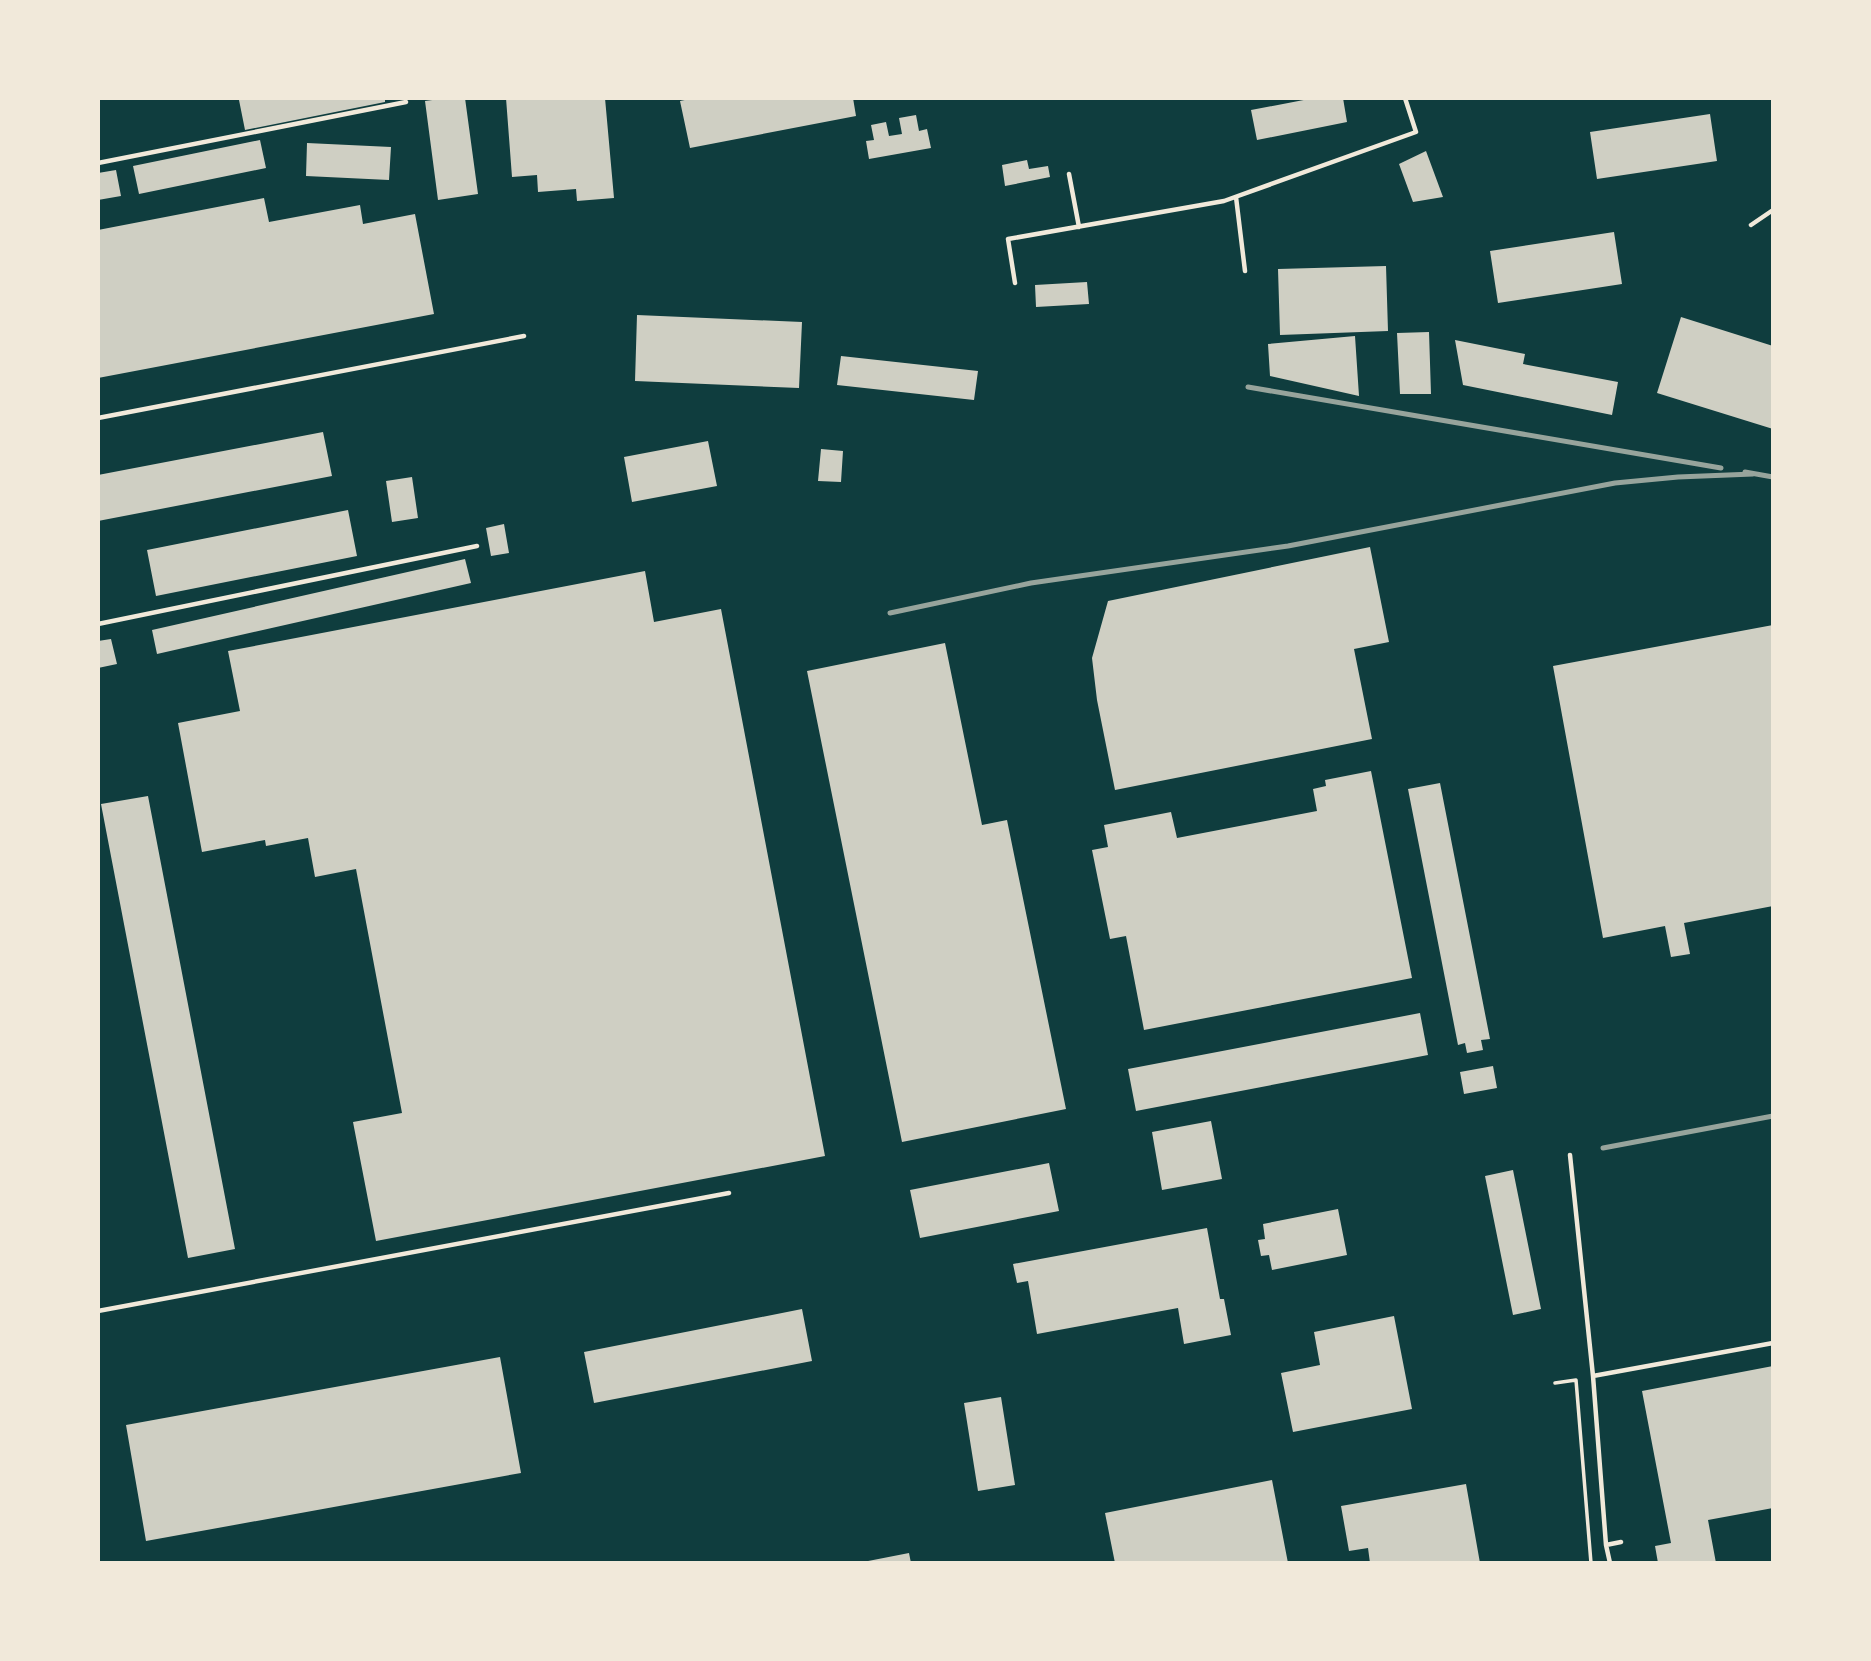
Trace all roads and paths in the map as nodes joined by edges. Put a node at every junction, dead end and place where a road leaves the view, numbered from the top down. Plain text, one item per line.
1 (1405, 98) edge
2 (406, 102) dead end
3 (98, 163) edge
4 (1069, 174) dead end
5 (1236, 197) junction
6 (1773, 210) edge
7 (1751, 225) dead end
8 (1079, 227) junction
9 (1245, 271) dead end
10 (1015, 284) dead end
11 (524, 336) dead end
12 (98, 418) edge
13 (477, 546) dead end
14 (98, 624) edge
15 (1570, 1155) dead end
16 (729, 1194) dead end
17 (98, 1311) edge
18 (1773, 1343) edge
19 (1593, 1376) junction
20 (1555, 1384) dead end
21 (1622, 1542) dead end
22 (1606, 1545) junction
23 (1591, 1563) edge
24 (1610, 1563) edge

1 - 5 lane
2 - 3 lane
4 - 8 lane
5 - 8 lane
5 - 9 lane
6 - 7 lane
8 - 10 lane
11 - 12 lane
13 - 14 lane
15 - 19 lane
16 - 17 lane
18 - 19 lane
19 - 22 lane
20 - 23 path
21 - 22 lane
22 - 24 lane

